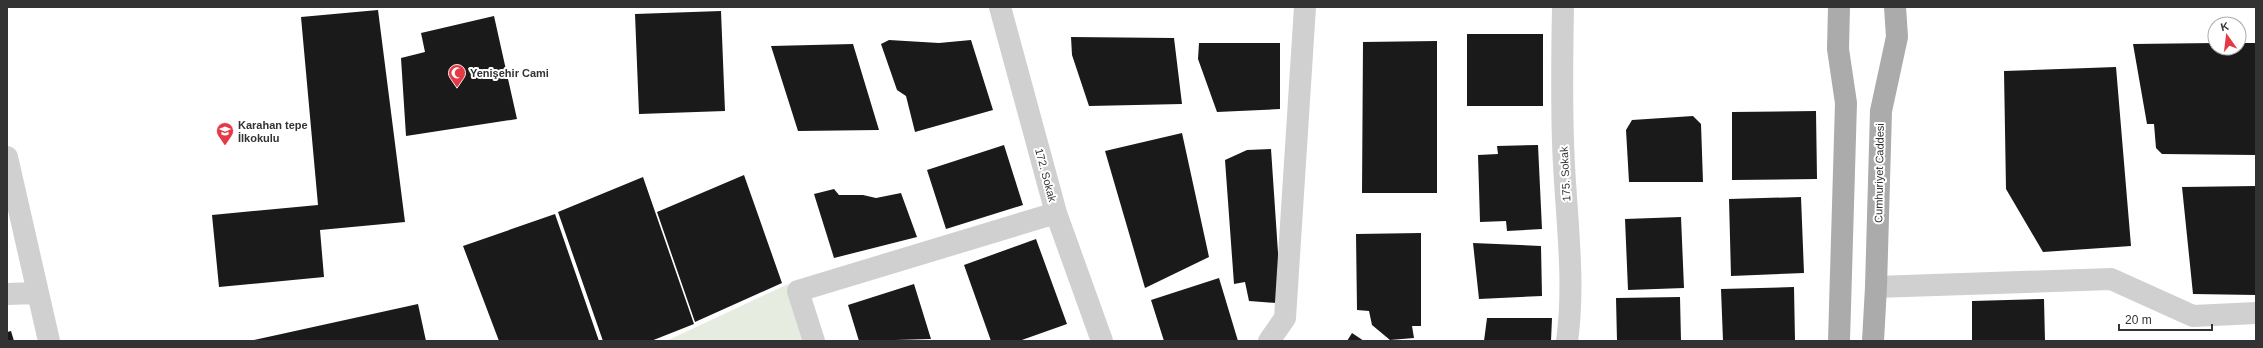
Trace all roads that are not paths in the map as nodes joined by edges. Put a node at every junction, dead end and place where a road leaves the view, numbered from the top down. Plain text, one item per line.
1 (1000, 7) edge
2 (1305, 7) edge
3 (1563, 7) edge
4 (1840, 7) edge
5 (1896, 7) edge
6 (7, 157) edge
7 (1056, 213) junction
8 (1876, 287) junction
9 (37, 293) junction
10 (7, 294) edge
11 (2256, 313) edge
12 (48, 341) edge
13 (814, 341) edge
14 (1102, 341) edge
15 (1269, 341) edge
16 (1567, 341) edge
17 (1839, 341) edge
18 (1873, 341) edge

1 - 7 street, 172. Sokak
2 - 15 street
3 - 16 street, 175. Sokak
4 - 17 main road
5 - 8 main road, Cumhuriyet Caddesi
6 - 9 street
7 - 13 street
7 - 14 street, 172. Sokak
8 - 11 street
8 - 18 main road, Cumhuriyet Caddesi
9 - 10 street
9 - 12 street

